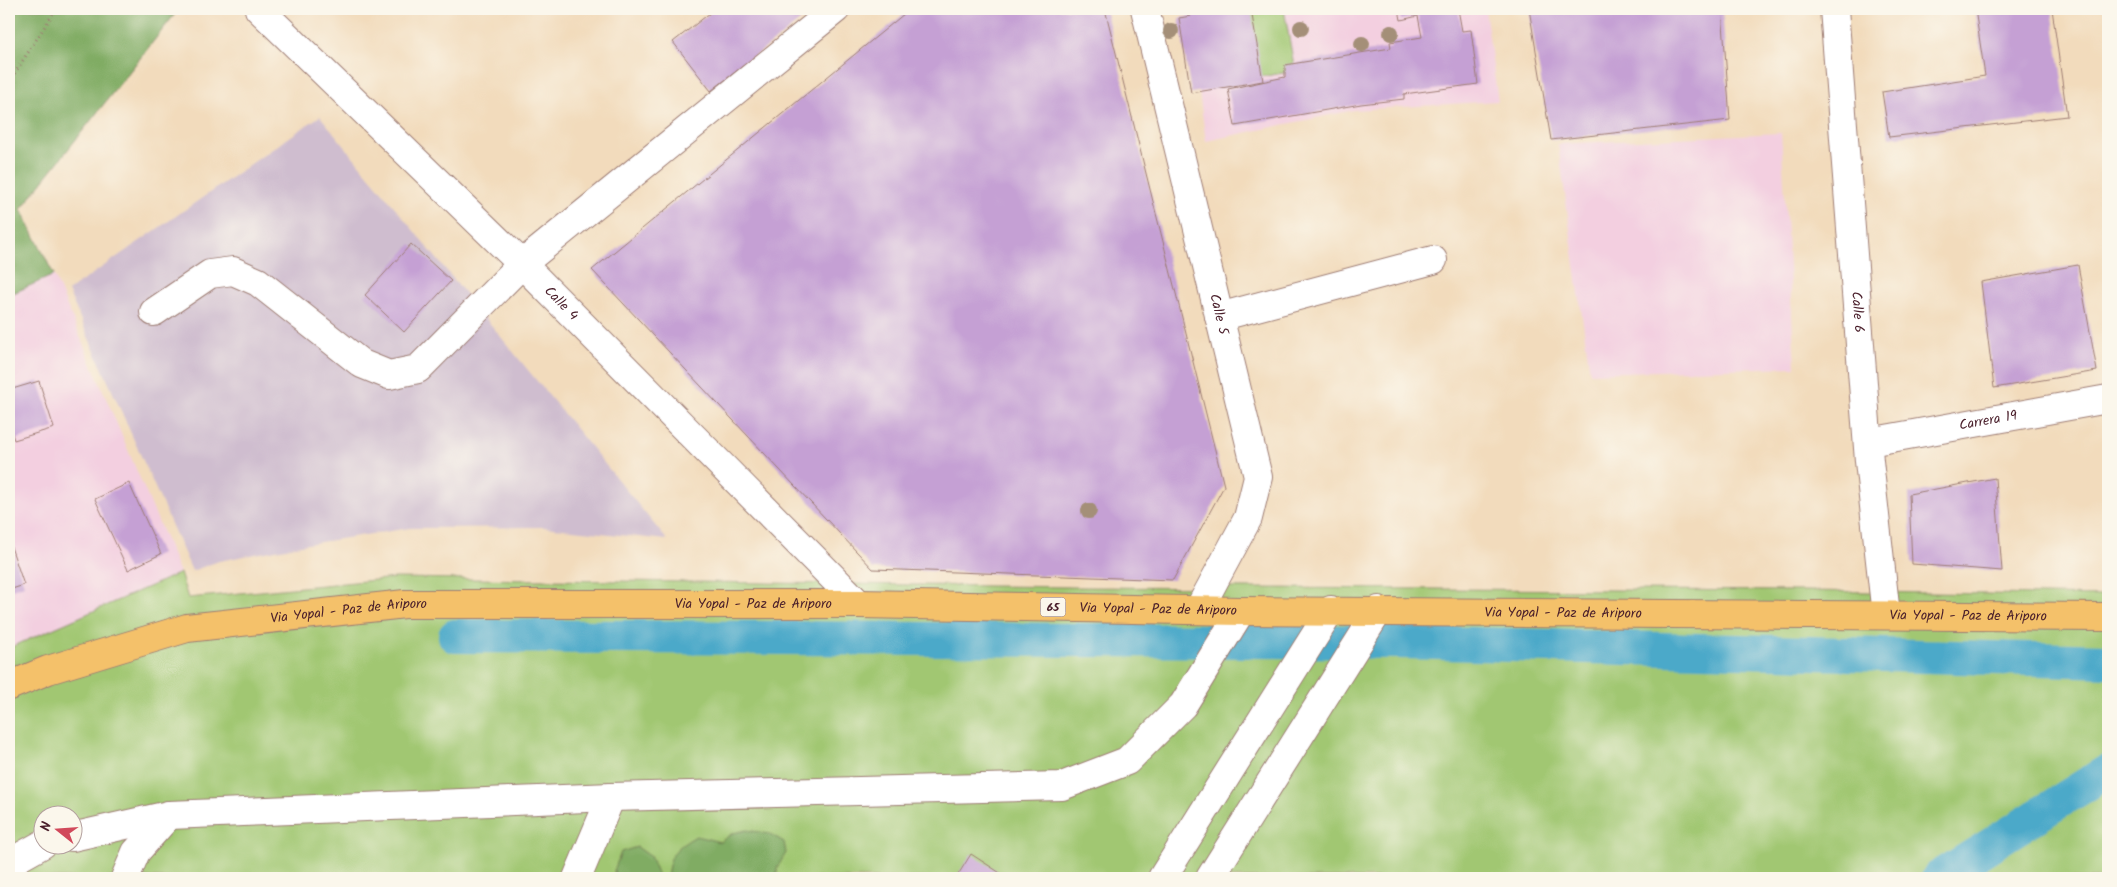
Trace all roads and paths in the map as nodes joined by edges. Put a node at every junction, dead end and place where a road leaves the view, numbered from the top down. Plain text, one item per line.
1 (56, 9) edge
2 (259, 9) edge
3 (836, 9) edge
4 (1145, 9) edge
5 (1834, 9) edge
6 (9, 82) edge
7 (1433, 260) dead end
8 (522, 264) junction
9 (154, 312) dead end
10 (1219, 317) junction
11 (2108, 399) edge
12 (1869, 442) junction
13 (859, 604) junction
14 (1199, 608) junction
15 (1330, 611) junction
16 (1378, 611) junction
17 (1240, 612) junction
18 (1886, 615) junction
19 (2108, 617) edge
20 (9, 686) edge
21 (611, 797) junction
22 (169, 815) junction
23 (82, 835) edge
24 (32, 850) edge
25 (9, 863) edge
26 (125, 878) edge
27 (577, 878) edge
28 (1162, 878) edge
29 (1210, 878) edge

1 - 6 path
2 - 8 street, Calle 4
3 - 8 street
4 - 10 street, Calle 5
5 - 12 street, Calle 6
7 - 10 street
8 - 9 street
8 - 13 street, Calle 4
10 - 14 street, Calle 5
11 - 12 street, Carrera 19
12 - 18 street, Calle 6
13 - 14 main road, Via Yopal - Paz de Ariporo / 65
13 - 20 main road, Via Yopal - Paz de Ariporo / 65
14 - 17 main road, Via Yopal - Paz de Ariporo / 65
15 - 16 main road, Via Yopal - Paz de Ariporo / 65
15 - 17 main road, Via Yopal - Paz de Ariporo / 65
15 - 28 street
16 - 18 main road, Via Yopal - Paz de Ariporo / 65
16 - 29 street
17 - 21 street
18 - 19 main road, Via Yopal - Paz de Ariporo / 65
21 - 22 street
21 - 27 street
22 - 23 street
22 - 26 street
24 - 25 street

